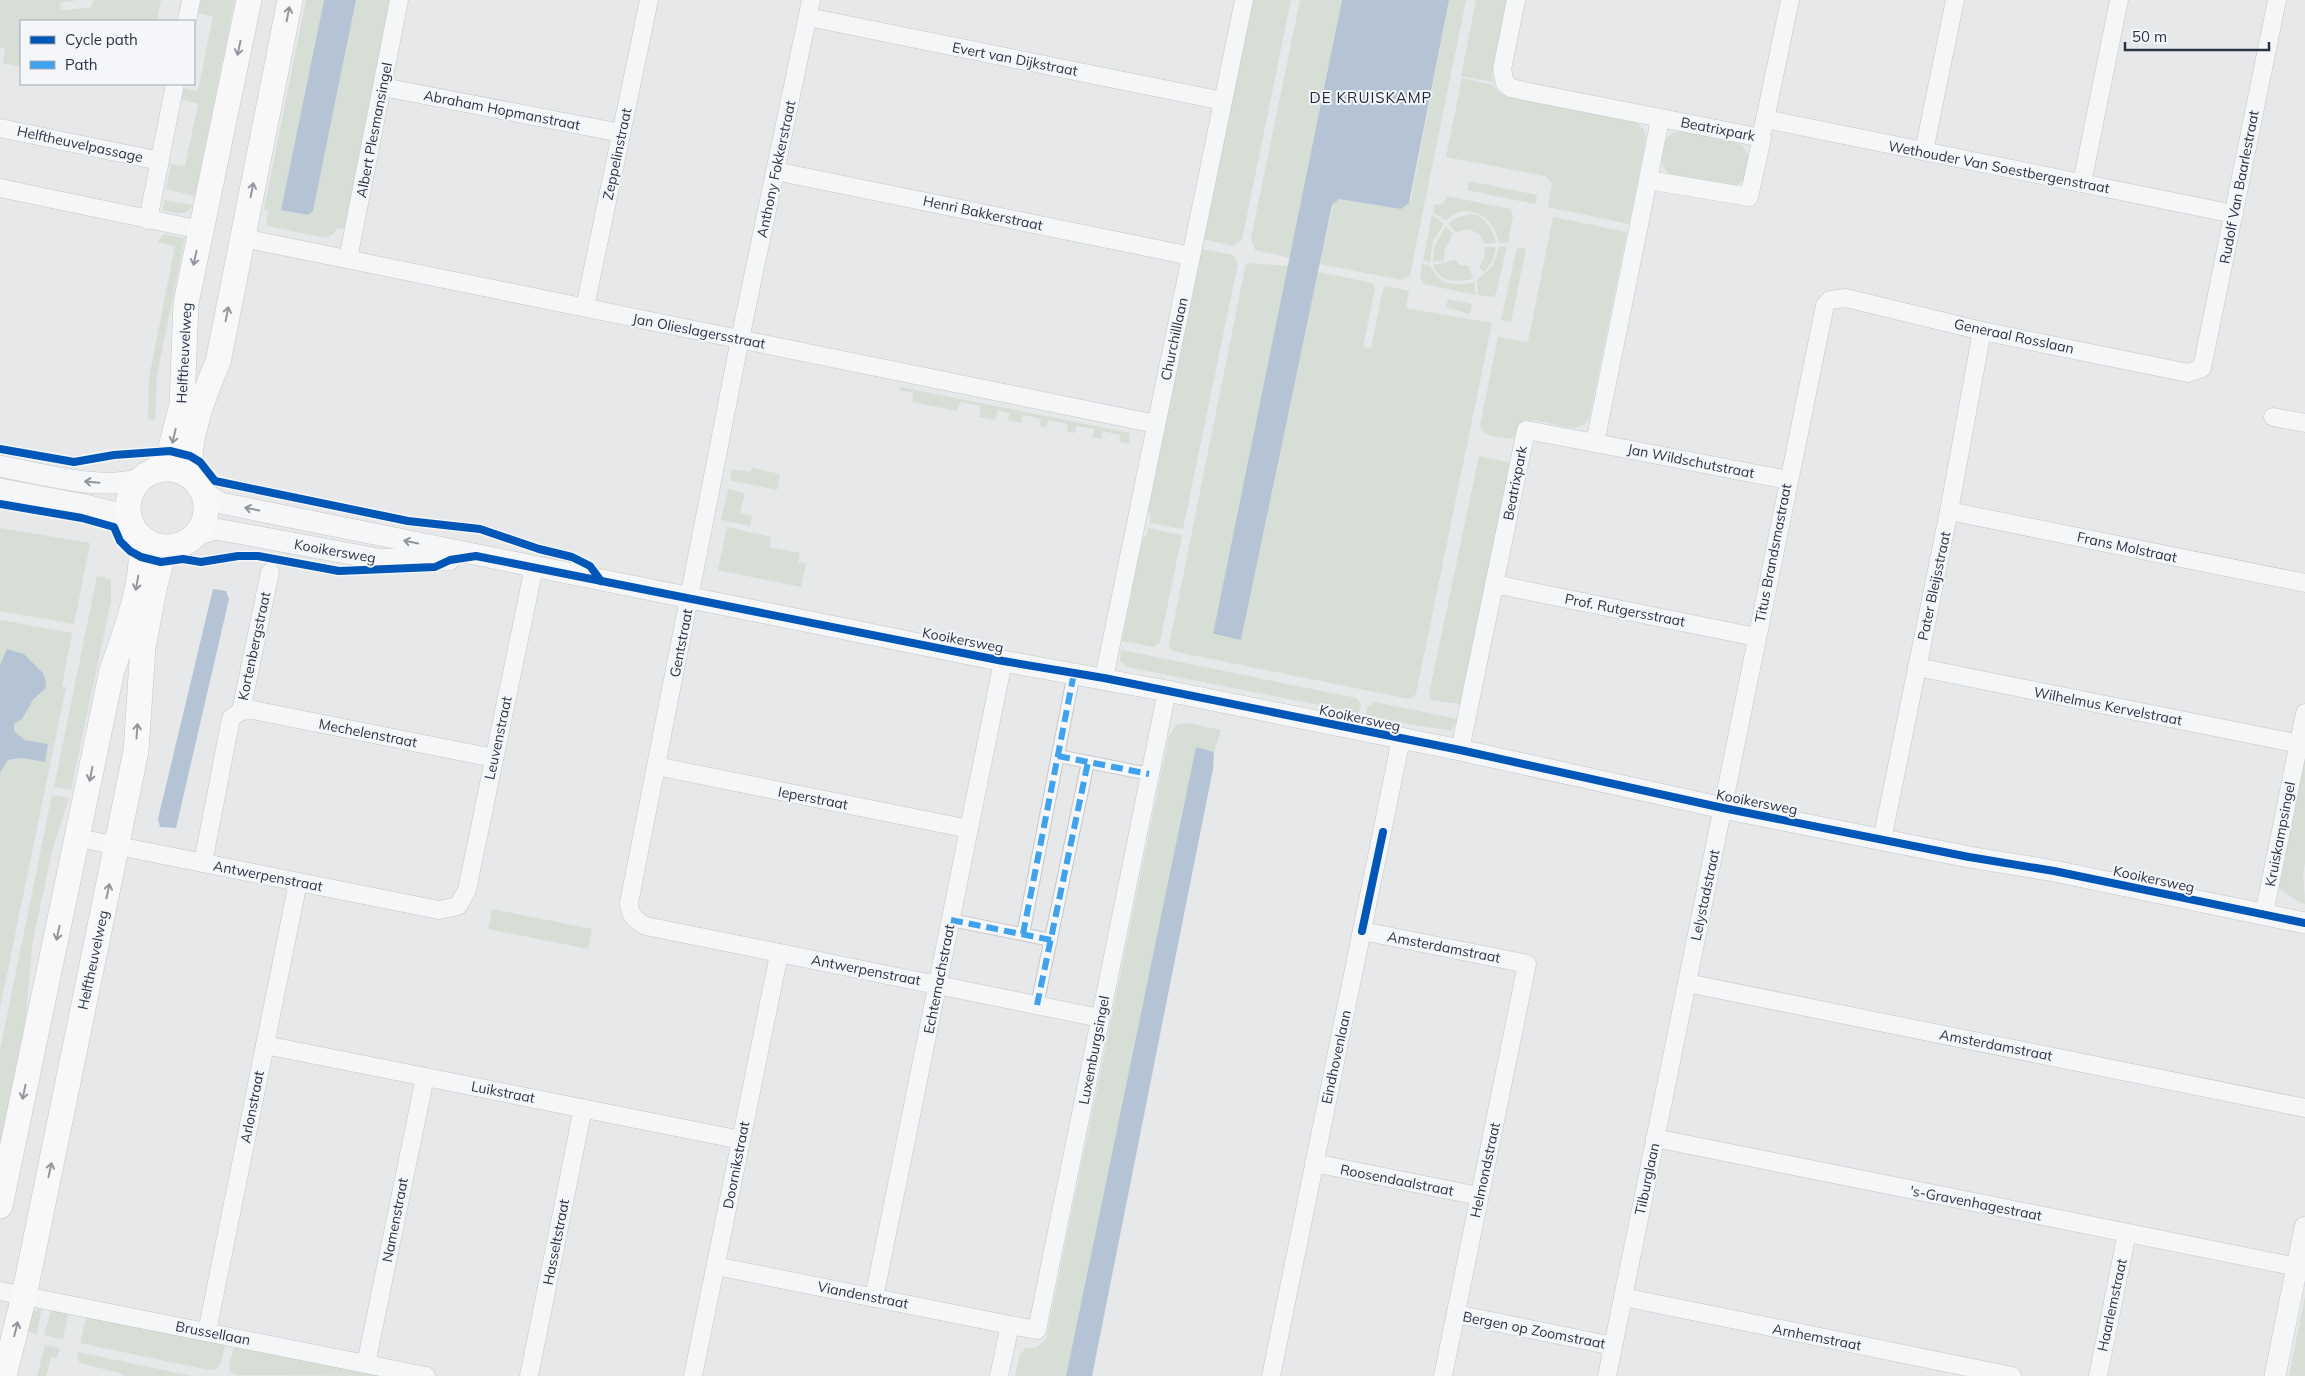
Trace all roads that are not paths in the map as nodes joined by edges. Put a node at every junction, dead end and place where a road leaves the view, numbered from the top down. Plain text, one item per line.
1 (191, 0) edge
2 (249, 0) edge
3 (290, 0) edge
4 (399, 0) edge
5 (648, 0) edge
6 (1244, 0) edge
7 (1516, 0) edge
8 (1790, 0) edge
9 (1955, 0) edge
10 (2119, 0) edge
11 (2277, 0) edge
12 (810, 8) edge
13 (187, 20) edge
14 (175, 85) edge
15 (383, 87) junction
16 (1223, 101) junction
17 (1660, 119) junction
18 (1765, 119) junction
19 (0, 128) edge
20 (621, 133) junction
21 (1762, 138) junction
22 (1924, 151) junction
23 (160, 161) junction
24 (775, 171) junction
25 (1648, 180) junction
26 (2082, 184) junction
27 (0, 188) edge
28 (2234, 214) junction
29 (148, 220) junction
30 (201, 230) junction
31 (242, 238) junction
32 (1191, 256) junction
33 (348, 259) junction
34 (1830, 300) joint
35 (585, 308) junction
36 (1982, 331) junction
37 (740, 339) junction
38 (2198, 371) joint
39 (2273, 417) dead end
40 (2305, 423) edge
41 (1156, 424) junction
42 (1595, 443) junction
43 (0, 466) edge
44 (147, 475) junction
45 (1788, 480) junction
46 (198, 485) junction
47 (0, 489) edge
48 (1949, 511) junction
49 (134, 528) junction
50 (186, 541) junction
51 (476, 556) junction
52 (534, 567) junction
53 (270, 572) dead end
54 (2305, 583) edge
55 (1494, 584) junction
56 (690, 598) junction
57 (1756, 637) junction
58 (1003, 661) junction
59 (1917, 667) junction
60 (1074, 673) junction
61 (1104, 678) junction
62 (1167, 691) junction
63 (241, 711) junction
64 (2305, 713) edge
65 (1401, 739) junction
66 (2298, 744) junction
67 (1460, 750) junction
68 (1058, 756) junction
69 (494, 758) junction
70 (1088, 762) junction
71 (656, 766) junction
72 (1149, 774) junction
73 (1723, 808) junction
74 (969, 829) junction
75 (78, 838) junction
76 (1882, 840) junction
77 (118, 846) junction
78 (203, 863) junction
79 (298, 882) junction
80 (458, 906) joint
81 (2264, 914) junction
82 (633, 918) joint
83 (951, 920) junction
84 (2305, 923) edge
85 (1362, 931) junction
86 (1023, 934) junction
87 (1051, 940) junction
88 (779, 954) junction
89 (1527, 964) joint
90 (1687, 983) junction
91 (938, 985) junction
92 (1037, 1005) junction
93 (1100, 1018) junction
94 (265, 1045) junction
95 (424, 1077) junction
96 (583, 1108) junction
97 (2305, 1108) edge
98 (1655, 1138) junction
99 (741, 1140) junction
100 (1314, 1163) junction
101 (1480, 1196) junction
102 (0, 1206) edge
103 (2305, 1227) edge
104 (2127, 1233) junction
105 (716, 1266) junction
106 (2297, 1267) junction
107 (0, 1291) edge
108 (24, 1296) junction
109 (1623, 1297) junction
110 (874, 1298) junction
111 (1456, 1314) junction
112 (1010, 1325) junction
113 (207, 1332) junction
114 (1613, 1346) junction
115 (366, 1364) junction
116 (4, 1376) edge
117 (426, 1376) edge
118 (529, 1376) edge
119 (693, 1376) edge
120 (999, 1376) edge
121 (1271, 1376) edge
122 (1443, 1376) edge
123 (1607, 1376) edge
124 (2012, 1376) edge
125 (2098, 1376) edge
126 (2275, 1376) edge

1 - 13 street
2 -> 30 main road, Helftheuvelweg
31 -> 3 main road, Helftheuvelweg
4 - 15 street, Albert Plesmansingel
5 - 20 street, Zeppelinstraat
6 - 16 street, Churchilllaan
7 - 17 street, Beatrixpark
8 - 18 street
9 - 22 street
10 - 26 street
11 - 28 street, Rudolf Van Baarlestraat
12 - 16 street, Evert van Dijkstraat
12 - 24 street, Anthony Fokkerstraat
14 - 23 street, Helftheuvelpassage
15 - 20 street, Abraham Hopmanstraat
15 - 33 street, Albert Plesmansingel
16 - 32 street, Churchilllaan
17 - 21 street, Beatrixpark
17 - 25 street
18 - 21 street
18 - 22 street, Wethouder Van Soestbergenstraat
19 - 23 street, Helftheuvelpassage
20 - 35 street, Zeppelinstraat
21 - 25 street, Beatrixpark
22 - 26 street, Wethouder Van Soestbergenstraat
23 - 29 street, Helftheuvelpassage
24 - 32 street, Henri Bakkerstraat
24 - 37 street, Anthony Fokkerstraat
25 - 42 street
26 - 28 street, Wethouder Van Soestbergenstraat
27 - 29 street
28 - 38 street, Rudolf Van Baarlestraat
29 - 30 street
30 - 31 main road
30 -> 44 main road, Helftheuvelweg
31 - 33 street, Jan Olieslagersstraat
46 -> 31 main road, Helftheuvelweg
32 - 41 street, Churchilllaan
33 - 35 street, Jan Olieslagersstraat
34 - 36 street, Generaal Rosslaan
34 - 45 street, Titus Brandsmastraat
35 - 37 street, Jan Olieslagersstraat
36 - 38 street, Generaal Rosslaan
36 - 48 street, Pater Bleijsstraat
37 - 41 street, Jan Olieslagersstraat
37 - 56 street, Gentstraat
39 - 40 street
41 - 61 street, Churchilllaan
42 - 45 street, Jan Wildschutstraat
42 - 55 street, Beatrixpark
44 -> 43 street
44 - 46 main road
44 - 49 main road
45 - 57 street, Titus Brandsmastraat
46 - 50 main road
51 -> 46 street, Kooikersweg
47 - 49 street
48 - 54 street, Frans Molstraat
48 - 59 street, Pater Bleijsstraat
49 - 50 main road
49 -> 75 main road
50 - 51 street, Kooikersweg
77 -> 50 main road, Helftheuvelweg
51 - 52 street, Kooikersweg
52 - 56 street, Kooikersweg
52 - 69 street, Leuvenstraat
53 - 63 street, Kortenbergstraat
55 - 57 street, Prof. Rutgersstraat
55 - 67 street, Beatrixpark
56 - 58 street, Kooikersweg
56 - 71 street, Gentstraat
57 - 73 street, Titus Brandsmastraat
58 - 60 street, Kooikersweg
58 - 74 street, Echternachstraat
59 - 66 street, Wilhelmus Kervelstraat
59 - 76 street, Pater Bleijsstraat
60 - 61 street, Kooikersweg
60 - 68 street
61 - 62 street, Kooikersweg
62 - 65 street, Kooikersweg
62 - 72 street, Luxemburgsingel
63 - 69 street, Mechelenstraat
63 - 78 street, Kortenbergstraat
64 - 66 street, Kruiskampsingel
65 - 67 street, Kooikersweg
65 - 85 street, Eindhovenlaan
66 - 81 street, Kruiskampsingel
67 - 73 street, Kooikersweg
68 - 70 street
68 - 86 street
69 - 80 street, Leuvenstraat
70 - 72 street
70 - 87 street
71 - 74 street, Ieperstraat
71 - 82 street, Gentstraat
72 - 93 street, Luxemburgsingel
73 - 76 street, Kooikersweg
73 - 90 street, Lelystadstraat
74 - 83 street, Echternachstraat
75 - 77 street, Antwerpenstraat
75 -> 102 main road
76 - 81 street, Kooikersweg
77 - 78 street, Antwerpenstraat
108 -> 77 main road, Helftheuvelweg
78 - 79 street, Antwerpenstraat
79 - 80 street, Antwerpenstraat
79 - 94 street, Arlonstraat
81 - 84 street
82 - 88 street, Antwerpenstraat
83 - 86 street
83 - 91 street, Echternachstraat
85 - 89 street, Amsterdamstraat
85 - 100 street, Eindhovenlaan
86 - 87 street
87 - 92 street
88 - 91 street, Antwerpenstraat
88 - 99 street, Doornikstraat
89 - 101 street, Helmondstraat
90 - 97 street, Amsterdamstraat
90 - 98 street, Tilburglaan
91 - 92 street, Antwerpenstraat
91 - 110 street, Echternachstraat
92 - 93 street, Antwerpenstraat
93 - 112 street, Luxemburgsingel
94 - 95 street, Luikstraat
94 - 113 street, Arlonstraat
95 - 96 street, Luikstraat
95 - 115 street, Namenstraat
96 - 99 street, Luikstraat
96 - 118 street, Hasseltstraat
98 - 104 street, 's-Gravenhagestraat
98 - 109 street, Tilburglaan
99 - 105 street, Doornikstraat
100 - 101 street, Roosendaalstraat
100 - 121 street, Eindhovenlaan
101 - 111 street, Helmondstraat
103 - 106 street
104 - 106 street, 's-Gravenhagestraat
104 - 125 street, Haarlemstraat
105 - 110 street, Viandenstraat
105 - 119 street, Doornikstraat
106 - 126 street
107 - 108 street, Brussellaan
108 - 113 street, Brussellaan
116 -> 108 main road, Helftheuvelweg
109 - 114 street, Tilburglaan
109 - 124 street, Arnhemstraat
110 - 112 street, Viandenstraat
111 - 114 street, Bergen op Zoomstraat
111 - 122 street, Helmondstraat
112 - 120 street
113 - 115 street, Brussellaan
114 - 123 street, Tilburglaan
115 - 117 street, Brussellaan

